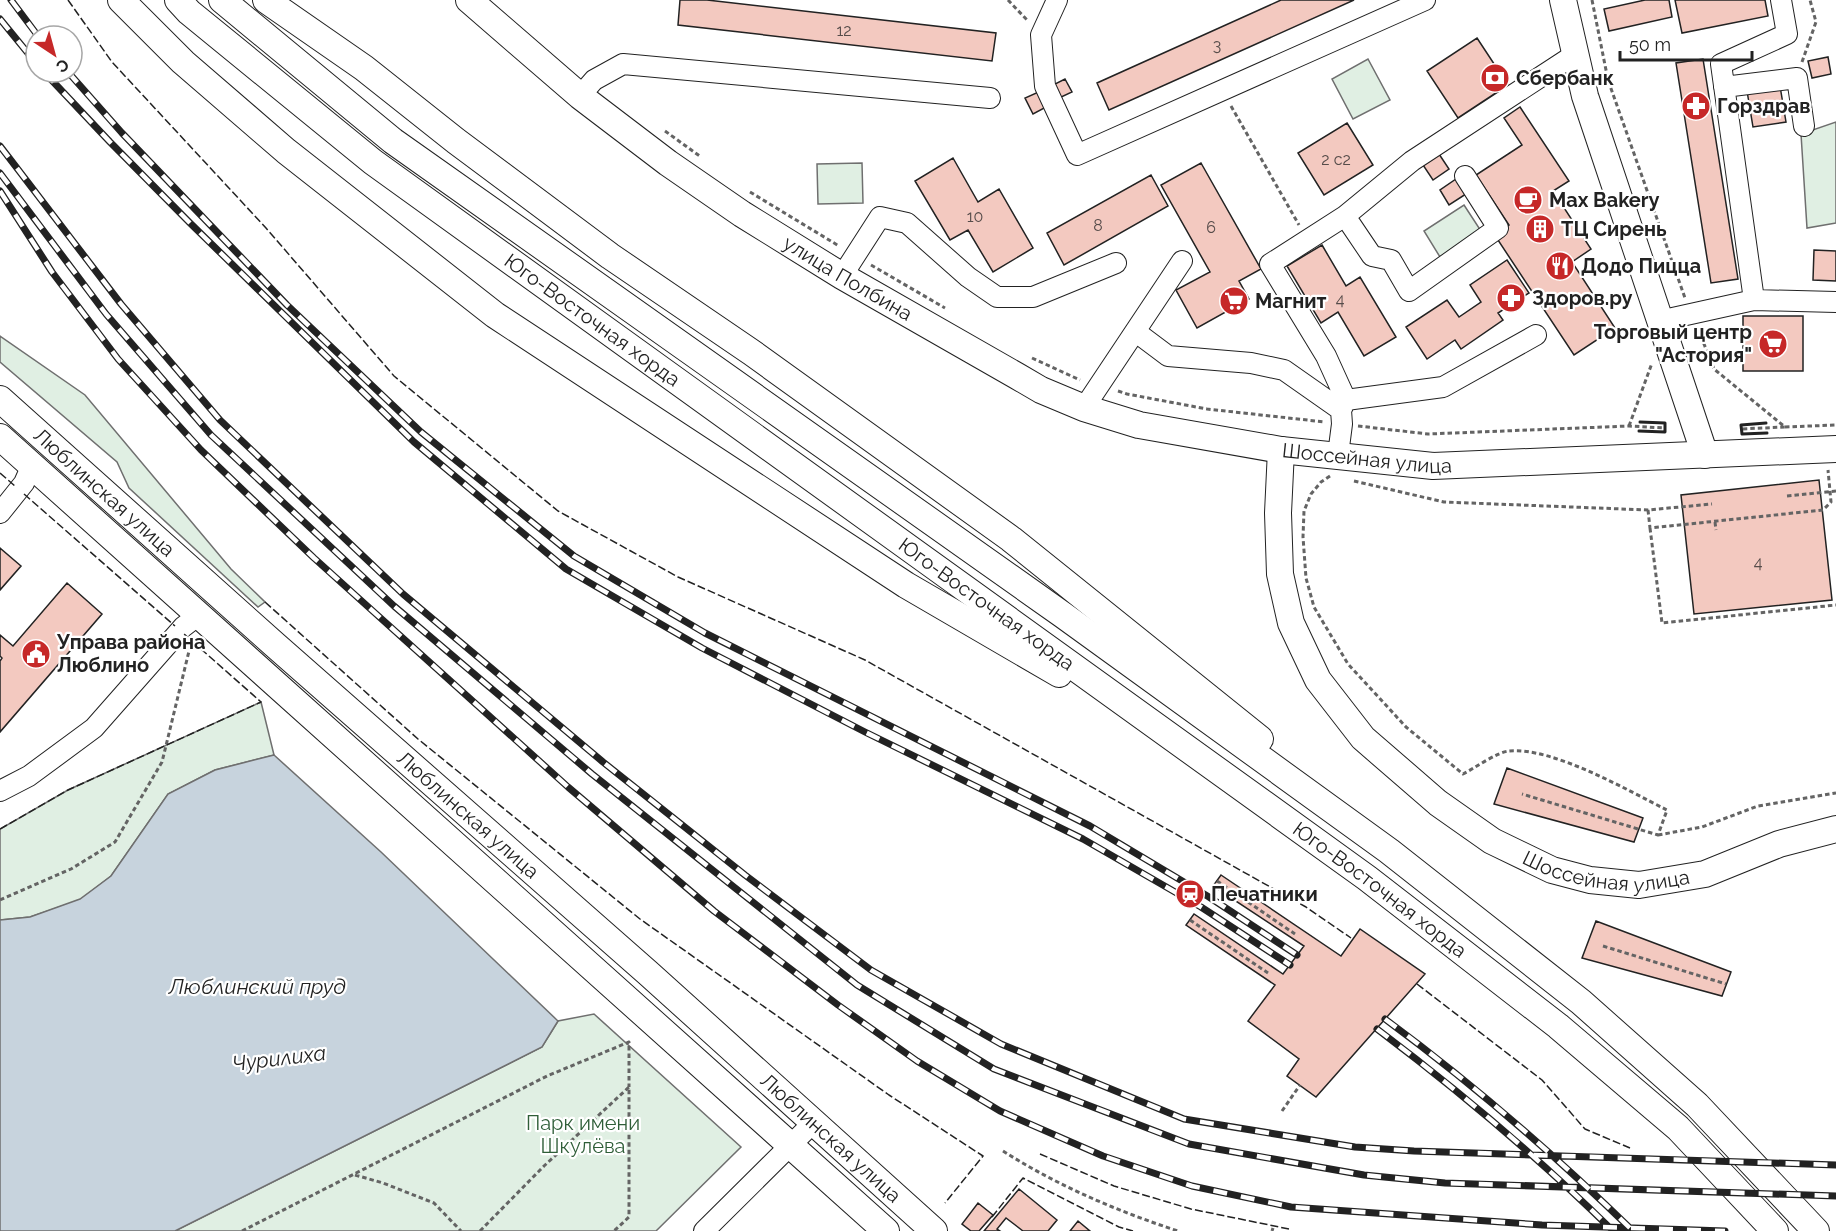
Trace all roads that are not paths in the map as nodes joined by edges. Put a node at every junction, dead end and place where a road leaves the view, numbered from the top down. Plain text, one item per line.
1 (121, 0) edge
2 (178, 0) edge
3 (222, 0) edge
4 (266, 0) edge
5 (469, 0) edge
6 (1057, 0) edge
7 (1425, 0) edge
8 (1563, 0) edge
9 (1781, 0) edge
10 (1574, 55) junction
11 (1724, 87) junction
12 (580, 96) junction
13 (990, 98) dead end
14 (1804, 126) dead end
15 (1465, 176) dead end
16 (1345, 216) junction
17 (1182, 261) dead end
18 (1116, 263) dead end
19 (848, 265) junction
20 (1754, 300) junction
21 (1836, 302) edge
22 (1659, 321) junction
23 (1136, 332) junction
24 (1536, 335) dead end
25 (0, 399) edge
26 (1084, 408) junction
27 (1343, 411) junction
28 (0, 437) edge
29 (1836, 449) edge
30 (1281, 450) junction
31 (1705, 455) junction
32 (32, 465) junction
33 (1335, 465) junction
34 (0, 513) edge
35 (200, 614) junction
36 (1178, 744) junction
37 (0, 791) edge
38 (1836, 829) edge
39 (1389, 851) junction
40 (813, 1123) junction
41 (789, 1146) junction
42 (874, 1230) edge
43 (704, 1231) edge
44 (934, 1231) edge
45 (1775, 1231) edge
46 (1816, 1231) edge

1 - 36 main road
2 - 36 main road, Юго-Восточная хорда
3 - 39 main road, Юго-Восточная хорда
4 - 39 main road
5 - 12 main road, улица Полбина
6 - 7 street
8 - 10 main road
9 - 11 street
10 - 16 street
10 - 22 main road
11 - 14 street
11 - 20 street
12 - 13 street
12 - 19 main road, улица Полбина
15 - 16 street
16 - 27 street
17 - 23 street
18 - 19 street
19 - 26 main road, улица Полбина
20 - 21 street
20 - 22 street
22 - 31 main road
23 - 26 street
23 - 27 street
24 - 27 street
25 - 40 main road, Люблинская улица
26 - 30 main road, улица Полбина
27 - 33 street
28 - 32 main road, Люблинская улица
29 - 31 main road, Шоссейная улица
30 - 33 main road, Шоссейная улица
30 - 38 main road, Шоссейная улица
31 - 33 main road, Шоссейная улица
32 - 34 street
32 - 35 main road, Люблинская улица
35 - 37 street
35 - 41 main road, Люблинская улица
36 - 45 main road, Юго-Восточная хорда
39 - 46 main road, Юго-Восточная хорда
40 - 41 street
40 - 44 main road, Люблинская улица
41 - 42 main road, Люблинская улица
41 - 43 street

